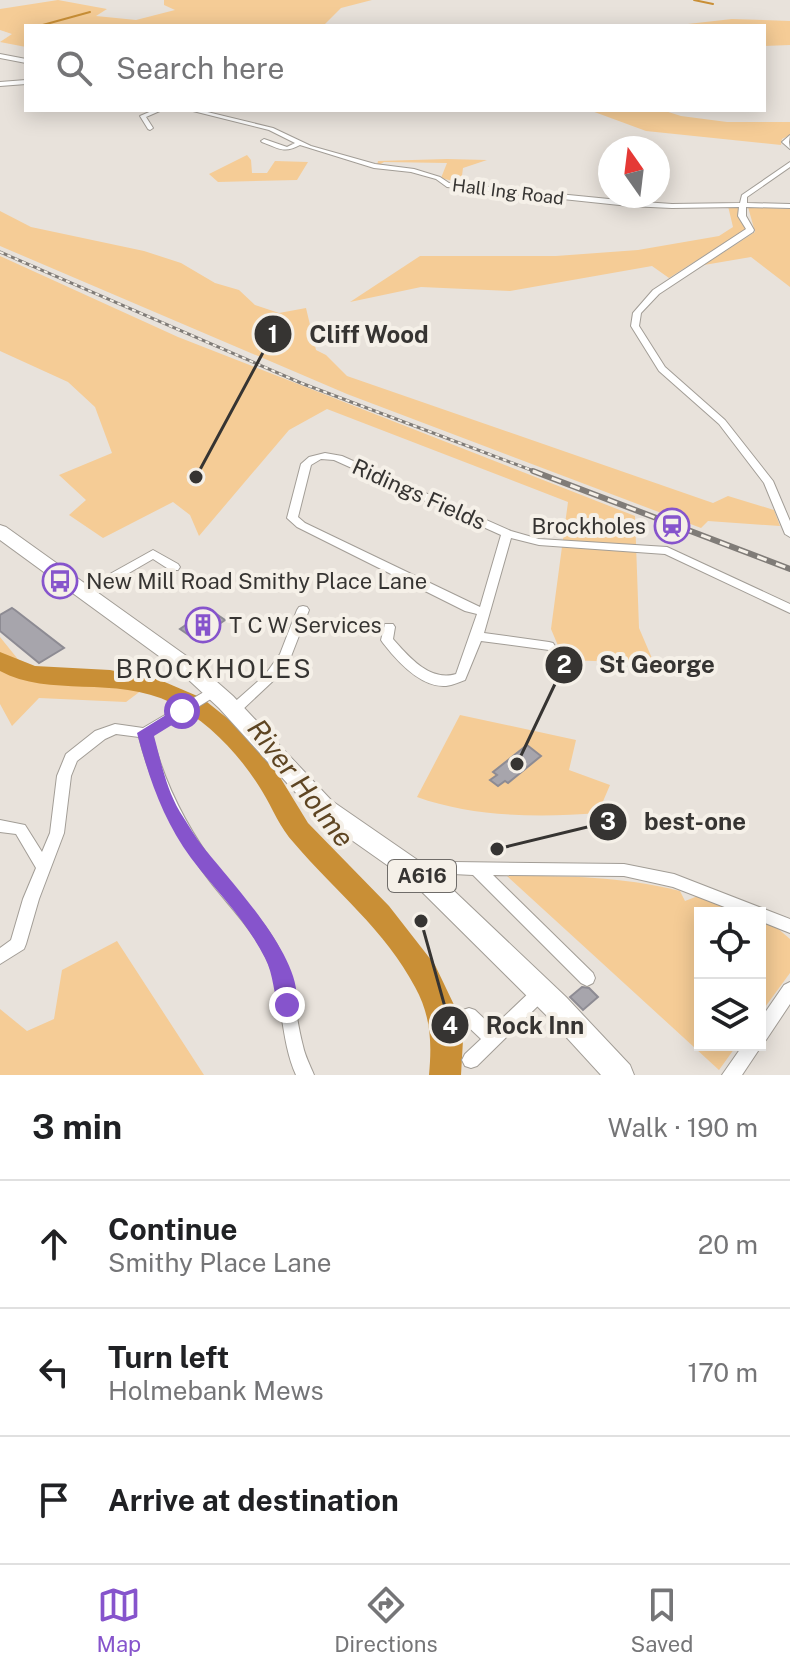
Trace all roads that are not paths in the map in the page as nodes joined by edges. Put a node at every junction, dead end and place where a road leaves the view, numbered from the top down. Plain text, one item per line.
1 (0, 56) edge
2 (24, 61) edge
3 (24, 82) edge
4 (0, 84) edge
5 (154, 112) edge
6 (200, 112) edge
7 (150, 128) dead end
8 (790, 137) edge
9 (264, 141) dead end
10 (300, 142) junction
11 (790, 147) edge
12 (790, 164) edge
13 (742, 203) junction
14 (790, 206) edge
15 (0, 531) edge
16 (507, 533) junction
17 (790, 534) edge
18 (174, 567) dead end
19 (87, 592) junction
20 (790, 609) edge
21 (303, 610) dead end
22 (484, 612) junction
23 (389, 627) dead end
24 (477, 636) junction
25 (549, 646) dead end
26 (208, 694) junction
27 (235, 709) junction
28 (145, 733) junction
29 (0, 826) edge
30 (44, 869) junction
31 (477, 869) junction
32 (423, 877) junction
33 (741, 907) edge
34 (766, 917) edge
35 (790, 926) edge
36 (0, 957) edge
37 (587, 978) dead end
38 (790, 990) edge
39 (540, 993) junction
40 (469, 1016) dead end
41 (766, 1025) edge
42 (493, 1039) junction
43 (749, 1051) edge
44 (471, 1060) dead end
45 (305, 1075) edge
46 (620, 1075) edge
47 (731, 1075) edge

1 - 2 street
3 - 4 street
5 - 7 street
6 - 10 street, Hall Ing Road
8 - 11 street
9 - 10 street
10 - 13 street, Hall Ing Road
12 - 13 street
13 - 14 street, Hall Ing Road
13 - 17 street
15 - 19 main road, A616
16 - 20 street, Ridings Fields
16 - 22 street
16 - 22 street, Ridings Fields
18 - 19 street
19 - 26 main road, A616
21 - 27 street
22 - 24 street
23 - 24 street
24 - 25 street
26 - 27 main road, A616
26 - 28 street
27 - 32 main road, A616
28 - 30 street
28 - 45 street
29 - 30 street
30 - 36 street
31 - 32 street
31 - 33 street
31 - 37 street
32 - 39 main road, A616
34 - 35 street
38 - 41 street
39 - 42 street
39 - 46 main road, A616
40 - 42 street
42 - 44 street
43 - 47 street

